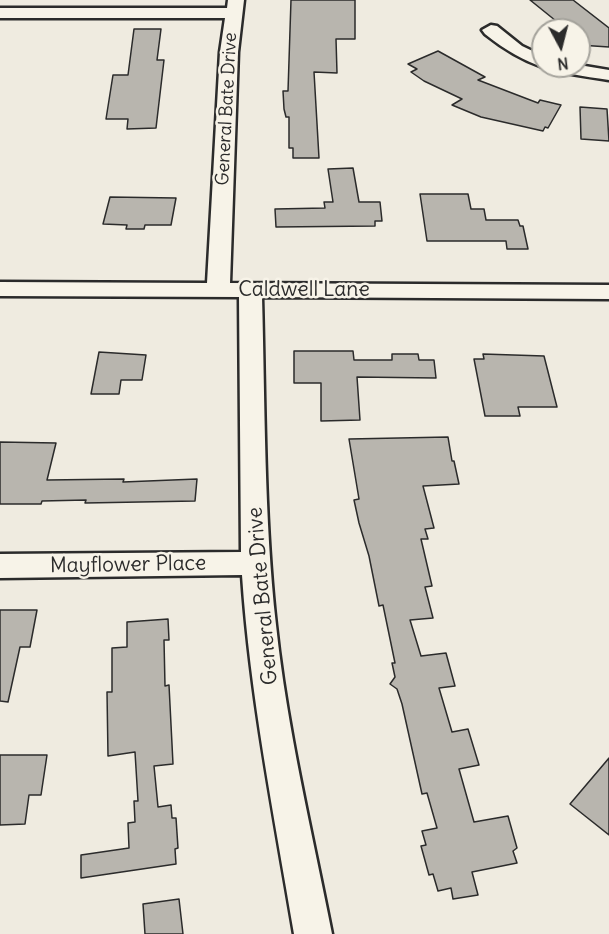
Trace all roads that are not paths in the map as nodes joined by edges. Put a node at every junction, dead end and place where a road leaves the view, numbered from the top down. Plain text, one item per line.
1 (234, 6) edge
2 (0, 13) edge
3 (491, 30) dead end
4 (531, 57) edge
5 (591, 72) edge
6 (609, 75) edge
7 (0, 289) edge
8 (218, 290) junction
9 (250, 290) junction
10 (609, 292) edge
11 (256, 563) junction
12 (0, 566) edge
13 (313, 934) edge

1 - 2 street
1 - 8 street, General Bate Drive
3 - 4 street
5 - 6 street
7 - 8 street, Caldwell Lane
8 - 9 street, Caldwell Lane
9 - 10 street, Caldwell Lane
9 - 11 street, General Bate Drive
11 - 12 street, Mayflower Place
11 - 13 street, General Bate Drive

